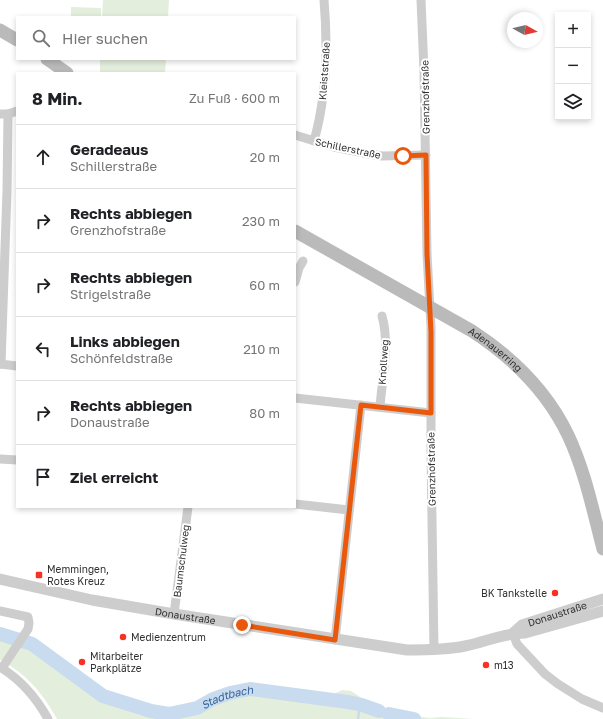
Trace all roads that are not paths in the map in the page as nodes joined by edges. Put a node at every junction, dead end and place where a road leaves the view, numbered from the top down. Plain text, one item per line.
1 (324, 0) edge
2 (421, 0) edge
3 (0, 30) edge
4 (16, 39) edge
5 (48, 60) edge
6 (66, 72) edge
7 (16, 111) edge
8 (4, 114) edge
9 (296, 135) edge
10 (314, 141) junction
11 (426, 155) junction
12 (16, 190) edge
13 (7, 191) junction
14 (296, 232) edge
15 (303, 261) dead end
16 (296, 278) edge
17 (430, 308) junction
18 (382, 316) dead end
19 (1, 364) edge
20 (16, 366) edge
21 (296, 398) edge
22 (361, 405) junction
23 (380, 407) junction
24 (431, 413) junction
25 (0, 459) edge
26 (16, 460) edge
27 (296, 504) edge
28 (188, 508) edge
29 (349, 510) junction
30 (603, 549) edge
31 (0, 579) edge
32 (603, 599) edge
33 (0, 611) edge
34 (603, 611) edge
35 (174, 614) junction
36 (513, 633) junction
37 (335, 640) junction
38 (434, 650) junction
39 (1, 668) edge
40 (603, 708) edge
41 (48, 719) edge

1 - 10 street, Kleiststraße
2 - 11 street, Grenzhofstraße
3 - 4 main road
5 - 6 main road
7 - 8 street
8 - 13 street
9 - 10 street, Schillerstraße
10 - 11 street, Schillerstraße
11 - 17 street, Grenzhofstraße
12 - 13 street
13 - 19 street
14 - 17 main road, Adenauerring
15 - 16 street
17 - 24 street, Grenzhofstraße
17 - 30 main road, Adenauerring
18 - 23 street, Knollweg
19 - 20 street
21 - 22 street
22 - 23 street
22 - 29 street
23 - 24 street
24 - 38 street, Grenzhofstraße
25 - 26 street
27 - 29 street
28 - 35 street, Baumschulweg
29 - 37 street
31 - 35 street, Donaustraße
32 - 36 street, Donaustraße
33 - 39 street
34 - 36 street, Donaustraße
35 - 37 street, Donaustraße
36 - 38 street, Donaustraße
36 - 40 street
37 - 38 street, Donaustraße
39 - 41 street

